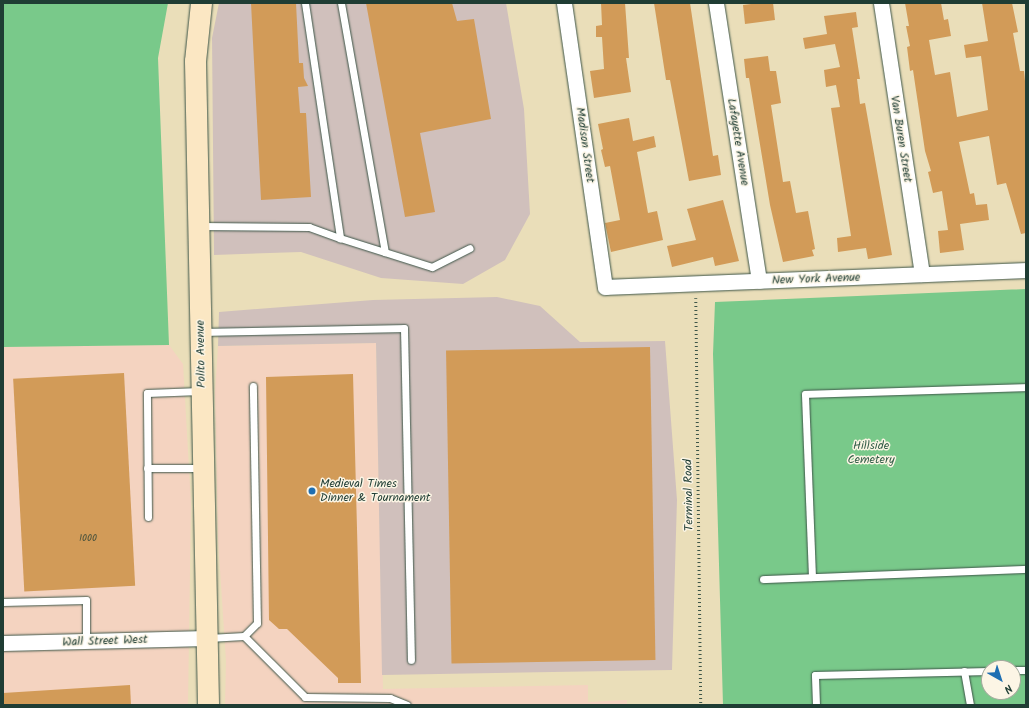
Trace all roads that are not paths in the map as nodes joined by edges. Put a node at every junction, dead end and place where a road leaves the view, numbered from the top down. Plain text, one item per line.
1 (201, 3) edge
2 (305, 3) edge
3 (341, 3) edge
4 (564, 3) edge
5 (716, 3) edge
6 (881, 3) edge
7 (198, 226) junction
8 (340, 238) junction
9 (470, 248) dead end
10 (384, 252) junction
11 (1026, 270) edge
12 (922, 274) junction
13 (759, 281) junction
14 (605, 287) joint
15 (201, 332) junction
16 (253, 386) dead end
17 (1026, 387) edge
18 (202, 391) junction
19 (148, 468) junction
20 (204, 468) junction
21 (148, 517) dead end
22 (1026, 569) edge
23 (812, 577) junction
24 (763, 579) dead end
25 (3, 602) edge
26 (244, 636) junction
27 (207, 638) junction
28 (86, 641) junction
29 (3, 644) edge
30 (411, 660) dead end
31 (964, 671) junction
32 (981, 671) edge
33 (208, 705) edge
34 (407, 705) edge
35 (816, 705) edge
36 (970, 705) edge

1 - 7 street, Polito Avenue
2 - 8 lane
3 - 10 lane
4 - 14 street, Madison Street
5 - 13 street, Lafayette Avenue
6 - 12 street, Van Buren Street
7 - 8 lane
7 - 15 street, Polito Avenue
8 - 10 lane
9 - 10 lane
11 - 12 street, New York Avenue
12 - 13 street, New York Avenue
13 - 14 street, New York Avenue
15 - 18 street, Polito Avenue
15 - 30 lane
16 - 26 lane
17 - 23 lane
18 - 19 lane
18 - 20 street, Polito Avenue
19 - 20 lane
19 - 21 lane
20 - 27 street, Polito Avenue
22 - 23 lane
23 - 24 lane
25 - 28 lane
26 - 27 lane
26 - 34 lane
27 - 28 street, Wall Street West
27 - 33 street, Polito Avenue
28 - 29 street, Wall Street West
31 - 32 lane
31 - 35 lane
31 - 36 lane

